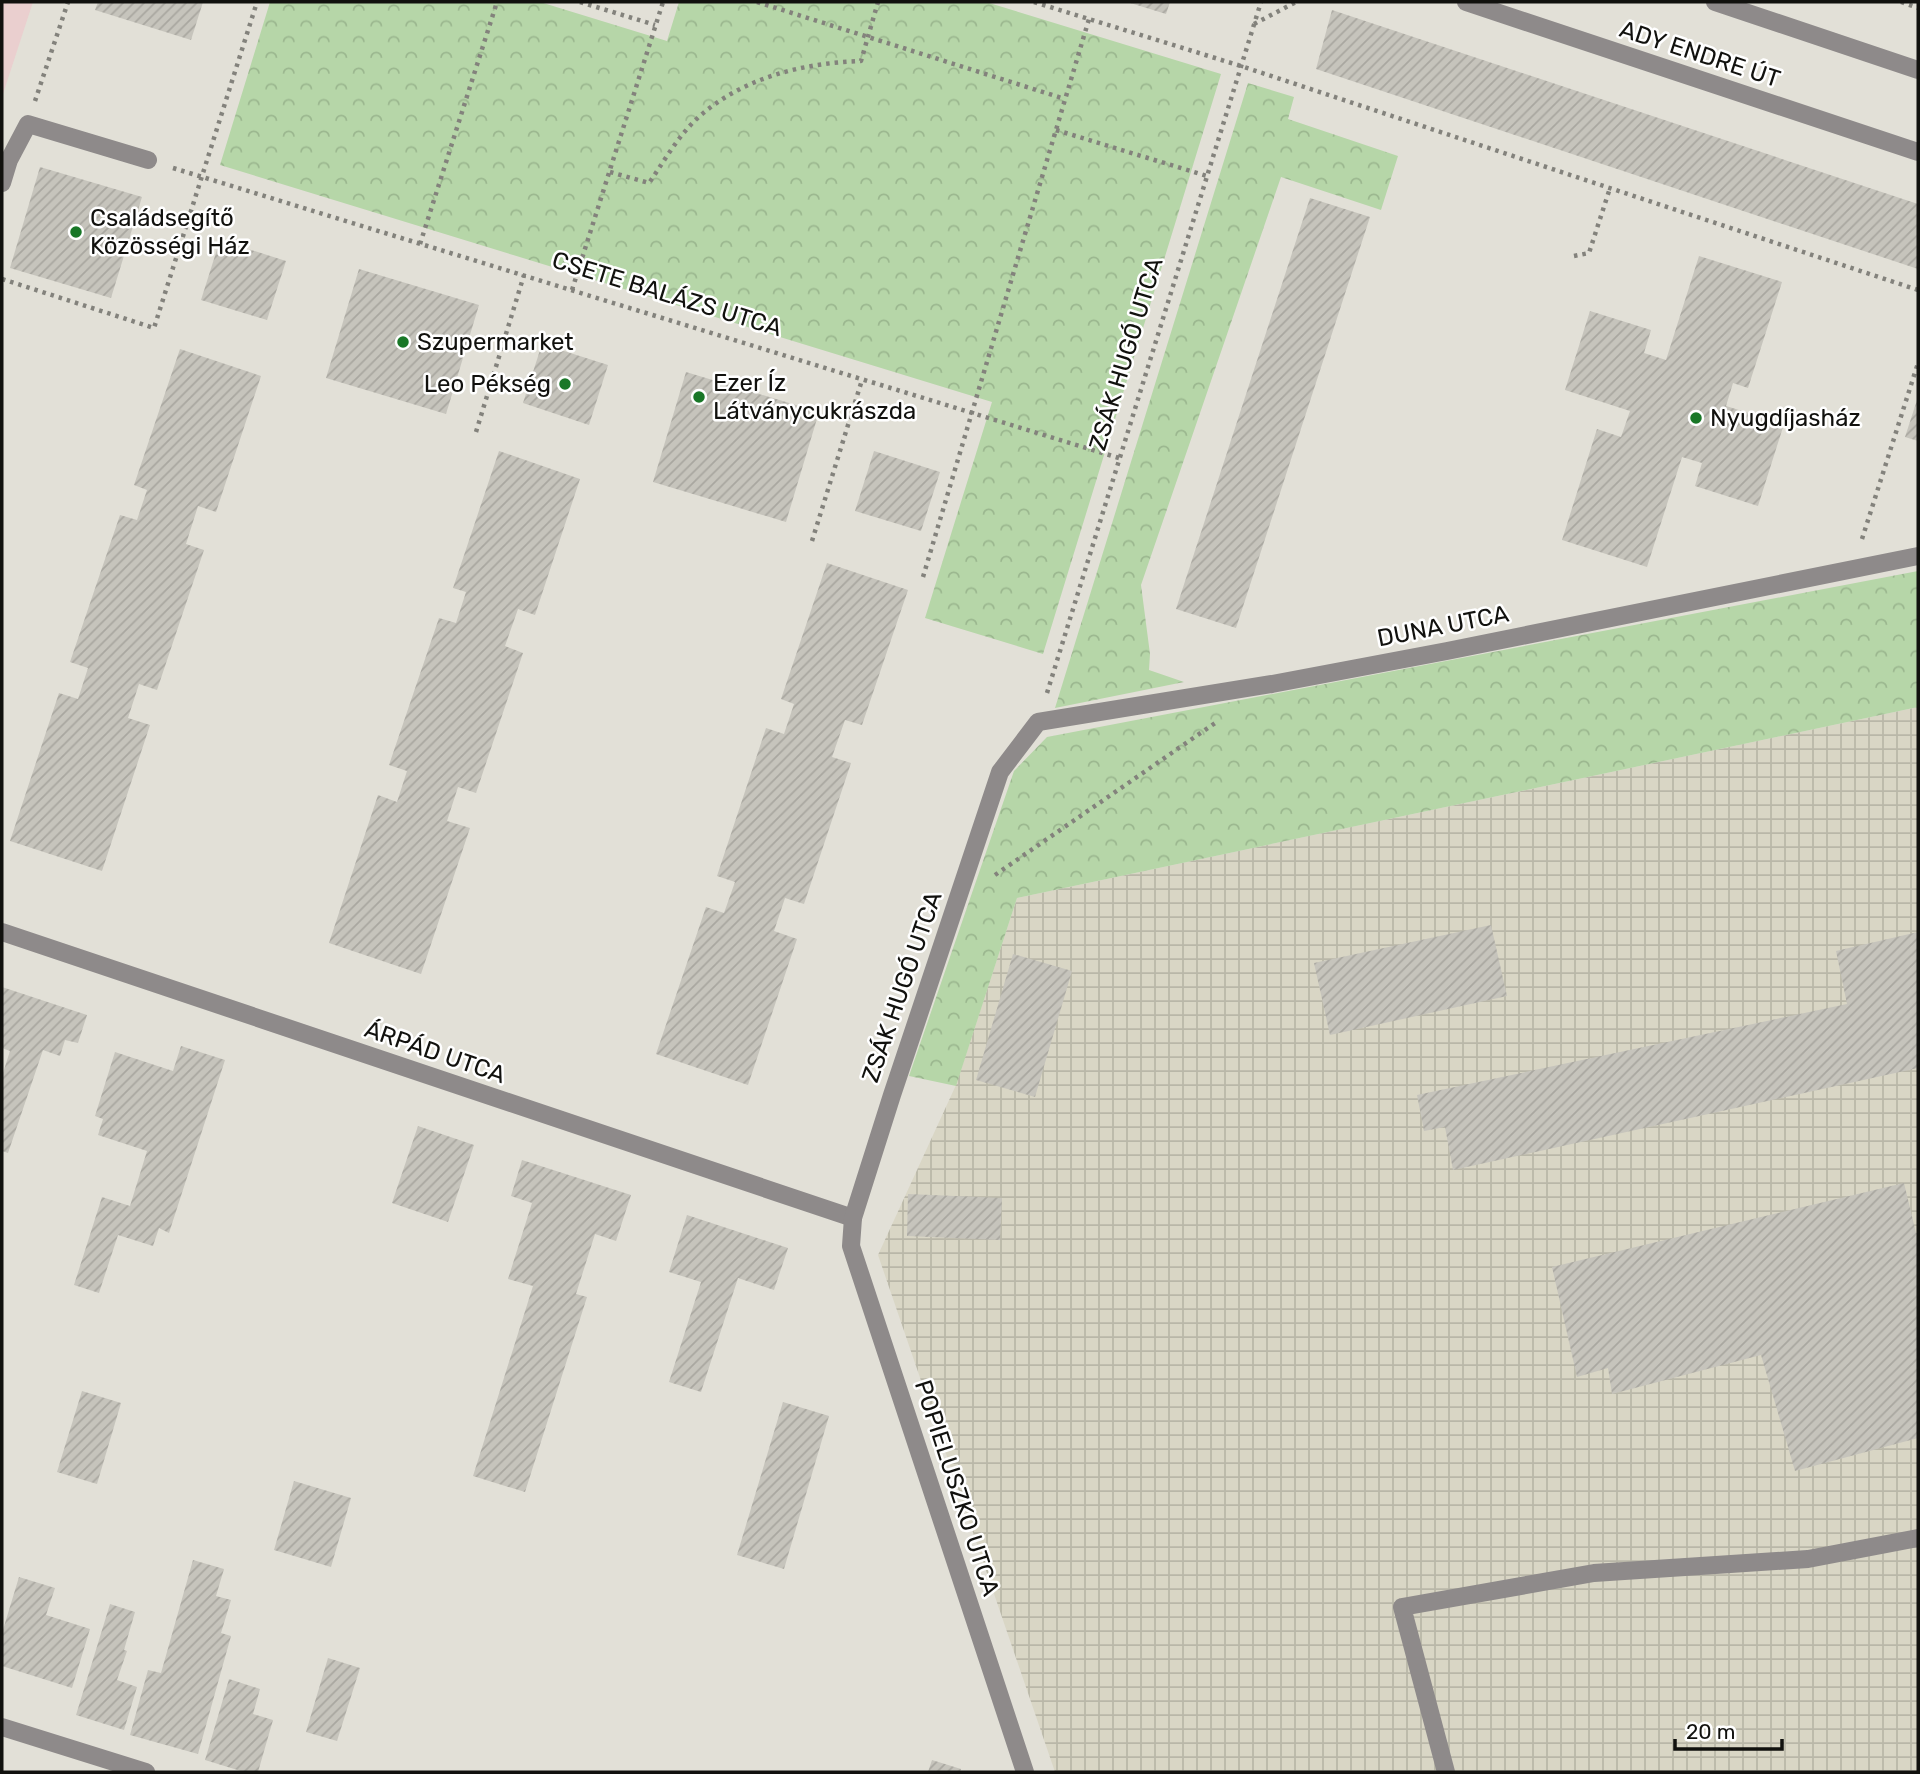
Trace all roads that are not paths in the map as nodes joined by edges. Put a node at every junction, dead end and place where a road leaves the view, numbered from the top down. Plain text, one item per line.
1 (1466, 2) edge
2 (1715, 2) edge
3 (1918, 70) edge
4 (1918, 152) edge
5 (148, 160) dead end
6 (2, 183) edge
7 (1918, 556) edge
8 (1000, 772) joint
9 (2, 932) edge
10 (853, 1218) junction
11 (1918, 1538) edge
12 (2, 1727) edge
13 (146, 1772) edge
14 (1025, 1772) edge
15 (1446, 1772) edge

1 - 4 street, ADY ENDRE ÚT
2 - 3 street
5 - 6 street
7 - 8 street, DUNA UTCA
8 - 10 street, ZSÁK HUGÓ UTCA
9 - 10 street, ÁRPÁD UTCA
10 - 14 street, POPIELUSZKO UTCA
11 - 15 street
12 - 13 street

